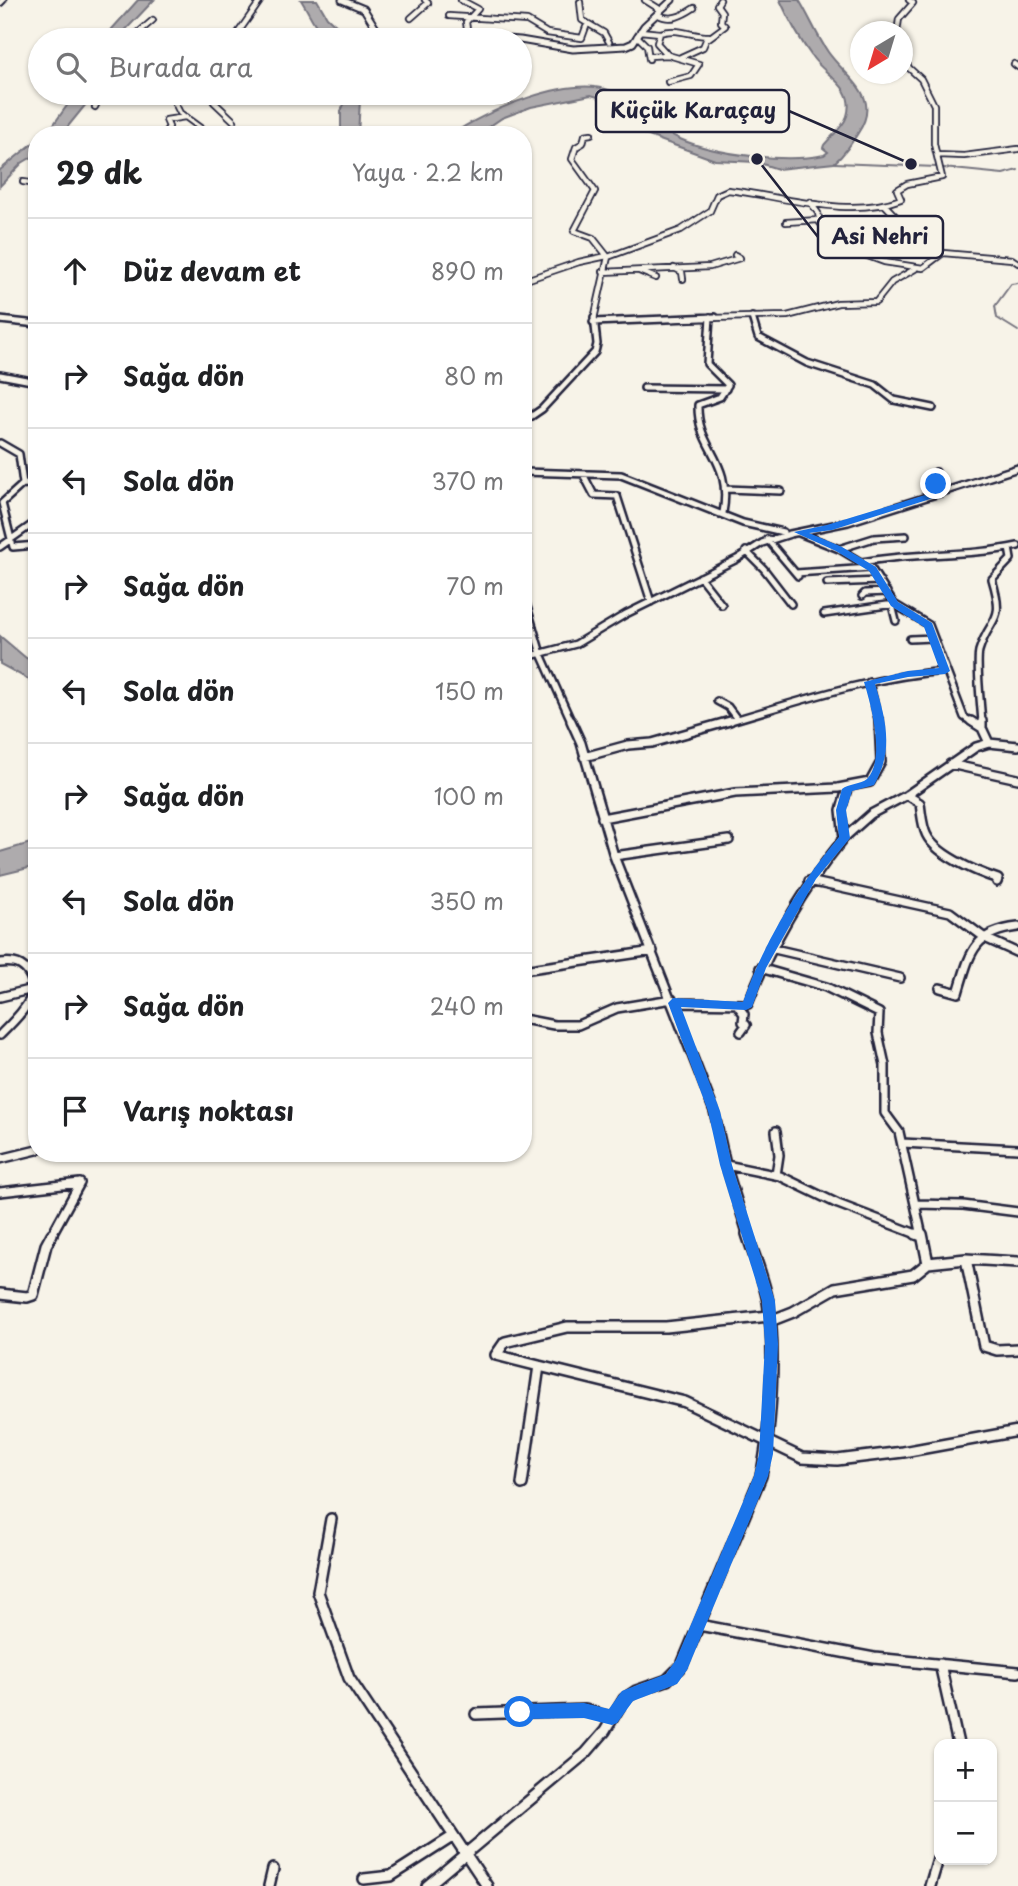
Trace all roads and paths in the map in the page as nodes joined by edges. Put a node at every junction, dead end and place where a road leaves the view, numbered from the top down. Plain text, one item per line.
1 (261, 0) edge
2 (342, 0) edge
3 (425, 0) edge
4 (461, 0) edge
5 (645, 0) edge
6 (672, 0) edge
7 (720, 0) edge
8 (909, 0) edge
9 (580, 2) dead end
10 (694, 8) dead end
11 (659, 12) junction
12 (531, 13) dead end
13 (449, 16) dead end
14 (470, 16) junction
15 (411, 18) dead end
16 (670, 19) junction
17 (153, 20) dead end
18 (527, 21) junction
19 (898, 21) edge
20 (586, 27) junction
21 (144, 28) edge
22 (241, 28) edge
23 (376, 28) edge
24 (466, 28) edge
25 (672, 29) junction
26 (660, 33) junction
27 (639, 34) junction
28 (710, 36) junction
29 (532, 43) edge
30 (609, 43) dead end
31 (671, 55) junction
32 (681, 57) junction
33 (672, 62) dead end
34 (913, 72) edge
35 (668, 82) dead end
36 (177, 105) edge
37 (217, 105) edge
38 (185, 117) junction
39 (234, 121) dead end
40 (168, 126) edge
41 (197, 126) edge
42 (591, 134) dead end
43 (1018, 149) edge
44 (937, 156) junction
45 (23, 181) dead end
46 (28, 182) edge
47 (810, 202) junction
48 (884, 204) junction
49 (819, 220) junction
50 (786, 222) dead end
51 (631, 239) dead end
52 (919, 241) dead end
53 (636, 246) junction
54 (735, 255) dead end
55 (607, 256) junction
56 (1018, 263) edge
57 (673, 268) junction
58 (915, 269) junction
59 (639, 271) junction
60 (603, 272) junction
61 (656, 278) dead end
62 (532, 279) edge
63 (683, 279) dead end
64 (710, 317) junction
65 (752, 317) junction
66 (0, 320) edge
67 (593, 322) junction
68 (28, 323) edge
69 (0, 375) edge
70 (28, 380) edge
71 (644, 388) dead end
72 (726, 390) junction
73 (933, 408) dead end
74 (532, 416) edge
75 (0, 443) edge
76 (1018, 468) edge
77 (532, 472) edge
78 (936, 472) dead end
79 (583, 474) junction
80 (23, 484) junction
81 (28, 484) edge
82 (726, 489) junction
83 (781, 491) dead end
84 (940, 493) junction
85 (723, 513) junction
86 (28, 526) edge
87 (798, 532) junction
88 (788, 533) junction
89 (906, 536) dead end
90 (9, 538) junction
91 (768, 539) junction
92 (28, 546) edge
93 (1018, 546) edge
94 (0, 547) edge
95 (1009, 548) junction
96 (839, 549) junction
97 (746, 551) junction
98 (862, 562) junction
99 (871, 568) junction
100 (700, 577) junction
101 (880, 581) junction
102 (827, 583) dead end
103 (887, 592) junction
104 (862, 596) dead end
105 (651, 602) junction
106 (791, 604) dead end
107 (722, 605) dead end
108 (893, 605) junction
109 (824, 614) dead end
110 (896, 621) dead end
111 (532, 624) edge
112 (933, 638) junction
113 (910, 639) dead end
114 (541, 654) junction
115 (532, 656) edge
116 (945, 671) junction
117 (869, 682) junction
118 (717, 701) dead end
119 (737, 719) junction
120 (982, 728) junction
121 (989, 743) junction
122 (1018, 746) edge
123 (584, 757) junction
124 (950, 764) junction
125 (1018, 779) edge
126 (847, 789) junction
127 (907, 794) junction
128 (602, 818) junction
129 (844, 838) junction
130 (729, 840) dead end
131 (614, 856) junction
132 (809, 881) junction
133 (997, 882) dead end
134 (1018, 927) edge
135 (985, 938) junction
136 (770, 948) junction
137 (653, 951) junction
138 (1018, 953) edge
139 (0, 963) edge
140 (760, 968) junction
141 (532, 969) edge
142 (28, 974) edge
143 (900, 978) dead end
144 (940, 988) dead end
145 (28, 990) edge
146 (0, 997) edge
147 (673, 1001) junction
148 (28, 1004) edge
149 (738, 1006) junction
150 (532, 1020) edge
151 (741, 1032) dead end
152 (0, 1035) edge
153 (776, 1131) dead end
154 (902, 1143) junction
155 (1018, 1149) edge
156 (28, 1152) edge
157 (0, 1159) edge
158 (726, 1165) junction
159 (776, 1175) junction
160 (0, 1192) edge
161 (916, 1204) junction
162 (1018, 1212) edge
163 (919, 1235) junction
164 (966, 1259) junction
165 (1018, 1262) edge
166 (928, 1263) junction
167 (0, 1294) edge
168 (769, 1319) junction
169 (1018, 1349) edge
170 (539, 1366) junction
171 (1018, 1430) edge
172 (766, 1442) junction
173 (522, 1484) dead end
174 (331, 1519) dead end
175 (699, 1625) junction
176 (940, 1664) junction
177 (1018, 1672) edge
178 (476, 1714) dead end
179 (612, 1718) junction
180 (957, 1739) edge
181 (452, 1837) junction
182 (462, 1852) junction
183 (936, 1865) edge
184 (273, 1869) dead end
185 (364, 1879) dead end
186 (270, 1886) edge
187 (427, 1886) edge
188 (487, 1886) edge
189 (930, 1886) edge

1 - 22 street
2 - 23 main road
3 - 15 street
4 - 14 street
5 - 11 street
6 - 11 main road
7 - 28 street
8 - 19 street
9 - 20 street
10 - 16 street
11 - 16 street
11 - 27 main road
12 - 18 street
13 - 14 street
14 - 18 street
14 - 24 street
16 - 25 street
17 - 21 street
18 - 20 street
20 - 30 street
25 - 26 street
25 - 28 street
26 - 27 street
26 - 31 street
27 - 29 main road
27 - 31 street
28 - 32 street
31 - 32 street
31 - 33 street
32 - 35 street
34 - 44 street
36 - 38 street
37 - 39 street
38 - 40 street
38 - 41 street
42 - 55 street
43 - 44 street
44 - 48 street
45 - 46 street
47 - 48 street
47 - 49 street
47 - 53 street
48 - 52 street
49 - 50 street
49 - 58 street
51 - 53 street
53 - 55 street
54 - 57 street
55 - 60 street
55 - 62 street
56 - 58 street
57 - 59 street
57 - 63 street
58 - 65 street
59 - 60 street
59 - 61 street
60 - 67 street
64 - 65 street
64 - 67 street
64 - 72 street
65 - 73 street
66 - 68 street
67 - 74 street
69 - 70 street
71 - 72 street
72 - 82 street
75 - 80 street
76 - 84 street
77 - 79 street
78 - 84 street
79 - 85 street
79 - 105 street
80 - 81 street
80 - 90 street
82 - 83 street
82 - 85 street
84 - 87 street
85 - 88 street
86 - 90 street
87 - 88 street
87 - 96 street
88 - 91 street
89 - 96 street
90 - 92 street
90 - 94 street
91 - 97 street
91 - 99 street
93 - 95 street
95 - 98 street
95 - 120 street
96 - 98 street
97 - 100 street
97 - 106 street
98 - 99 street
99 - 101 street
100 - 105 street
100 - 107 street
101 - 102 street
101 - 103 street
103 - 104 street
103 - 108 street
105 - 114 street
108 - 109 street
108 - 110 street
108 - 112 street
111 - 114 street
112 - 113 street
112 - 116 street
114 - 115 street
114 - 123 street
116 - 117 street
116 - 120 street
117 - 119 street
117 - 126 street
118 - 119 street
119 - 123 street
120 - 121 street
121 - 122 street
121 - 124 street
123 - 128 street
124 - 125 street
124 - 127 street
126 - 128 street
126 - 129 street
127 - 129 street
127 - 133 street
128 - 131 street
129 - 132 street
130 - 131 street
131 - 137 street
132 - 135 street
132 - 136 street
134 - 135 street
135 - 138 street
135 - 144 street
136 - 140 street
136 - 143 street
137 - 141 street
137 - 147 street
139 - 142 street
140 - 149 street
140 - 154 street
145 - 146 street
147 - 149 street
147 - 150 street
147 - 158 street
148 - 152 street
149 - 151 street
153 - 159 street
154 - 155 street
154 - 161 street
156 - 157 street
158 - 159 street
158 - 168 street
159 - 163 street
160 - 167 street
161 - 162 street
161 - 163 street
163 - 166 street
164 - 165 street
164 - 166 street
164 - 169 street
166 - 168 street
168 - 170 street
168 - 172 street
170 - 172 street
170 - 173 street
171 - 172 street
172 - 175 street
174 - 181 street
175 - 176 street
175 - 179 street
176 - 177 street
176 - 180 street
178 - 179 street
179 - 182 street
181 - 182 street
181 - 185 street
182 - 187 street
182 - 188 street
183 - 189 street
184 - 186 street

